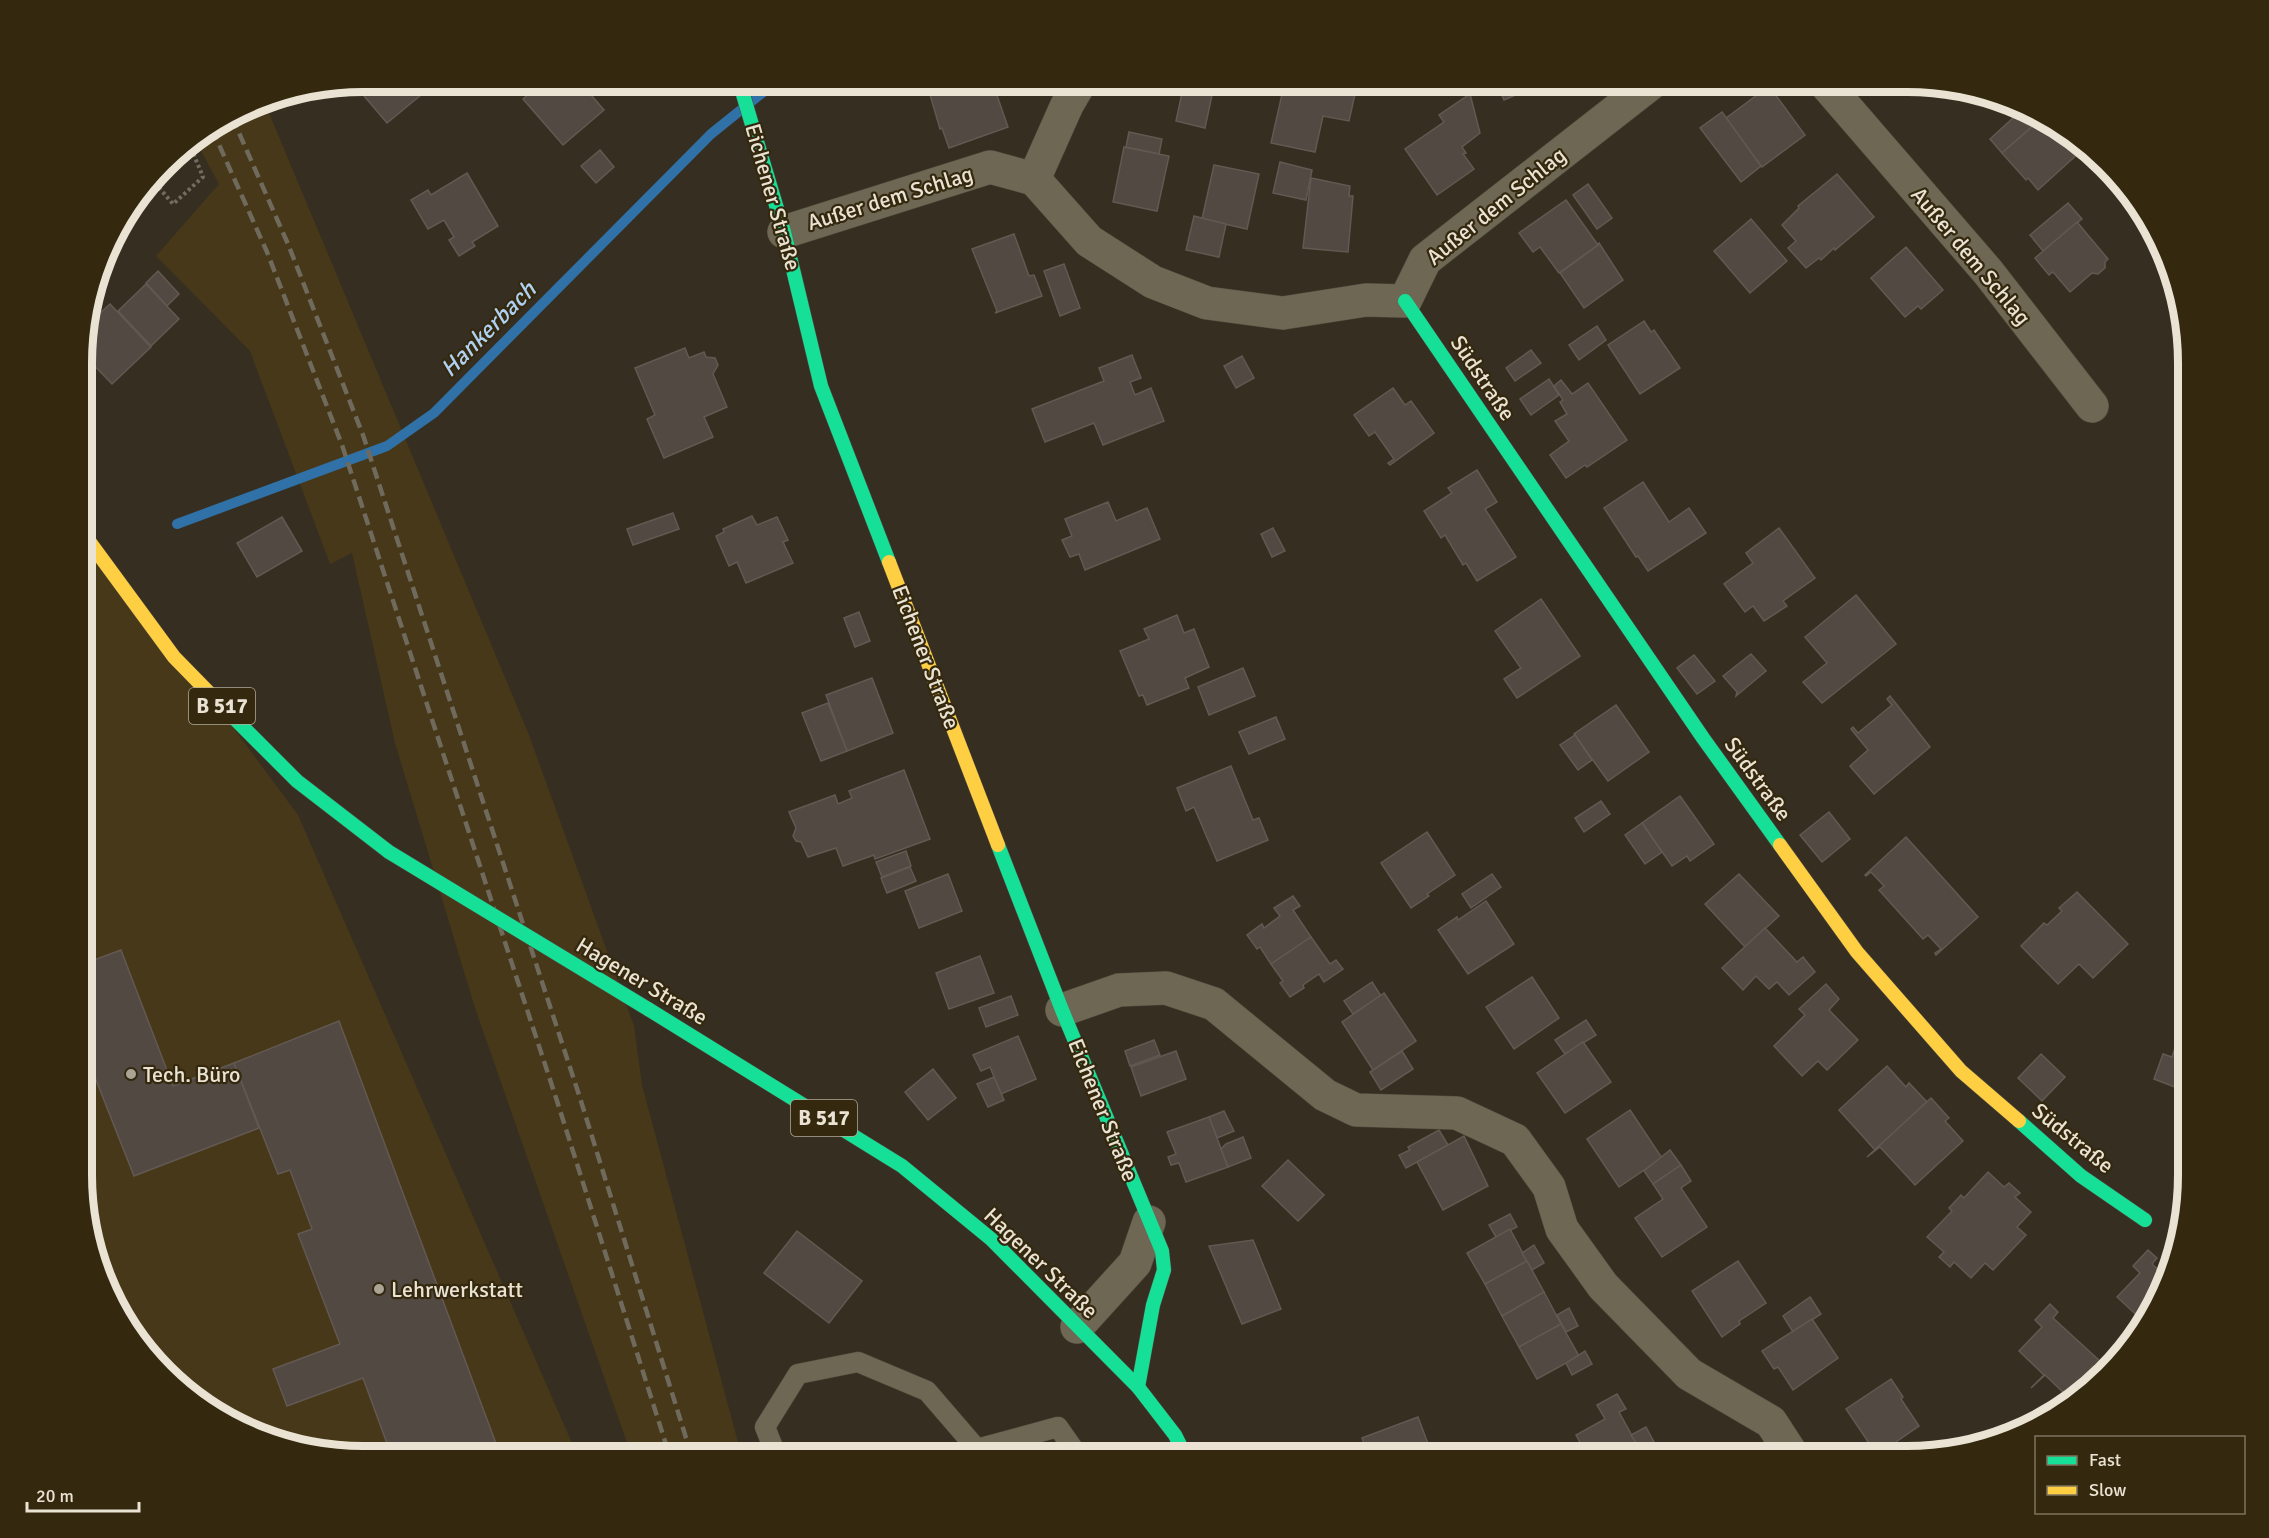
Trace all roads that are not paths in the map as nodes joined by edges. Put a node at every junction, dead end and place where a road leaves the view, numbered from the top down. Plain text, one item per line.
1 (742, 92) edge
2 (1075, 92) edge
3 (1640, 92) edge
4 (1833, 92) edge
5 (1034, 178) junction
6 (784, 232) junction
7 (1405, 301) junction
8 (2092, 406) dead end
9 (92, 545) edge
10 (1062, 1010) junction
11 (2145, 1220) dead end
12 (1149, 1222) junction
13 (1077, 1327) junction
14 (1138, 1388) junction
15 (773, 1446) edge
16 (970, 1446) edge
17 (998, 1446) edge
18 (1071, 1446) edge
19 (1180, 1446) edge
20 (1787, 1446) edge

1 - 6 street, Eichener Straße
2 - 5 street
3 - 7 street, Außer dem Schlag
4 - 8 street, Außer dem Schlag
5 - 6 street, Außer dem Schlag
5 - 7 street
6 - 10 street, Eichener Straße
7 - 11 street, Südstraße
9 - 13 street, Hagener Straße / B 517, bridge
10 - 12 street, Eichener Straße
10 - 20 street
12 - 13 street
12 - 14 street, Eichener Straße
13 - 14 street, Hagener Straße / B 517
14 - 19 street, Hagener Straße / B 517
15 - 16 lane
17 - 18 lane

